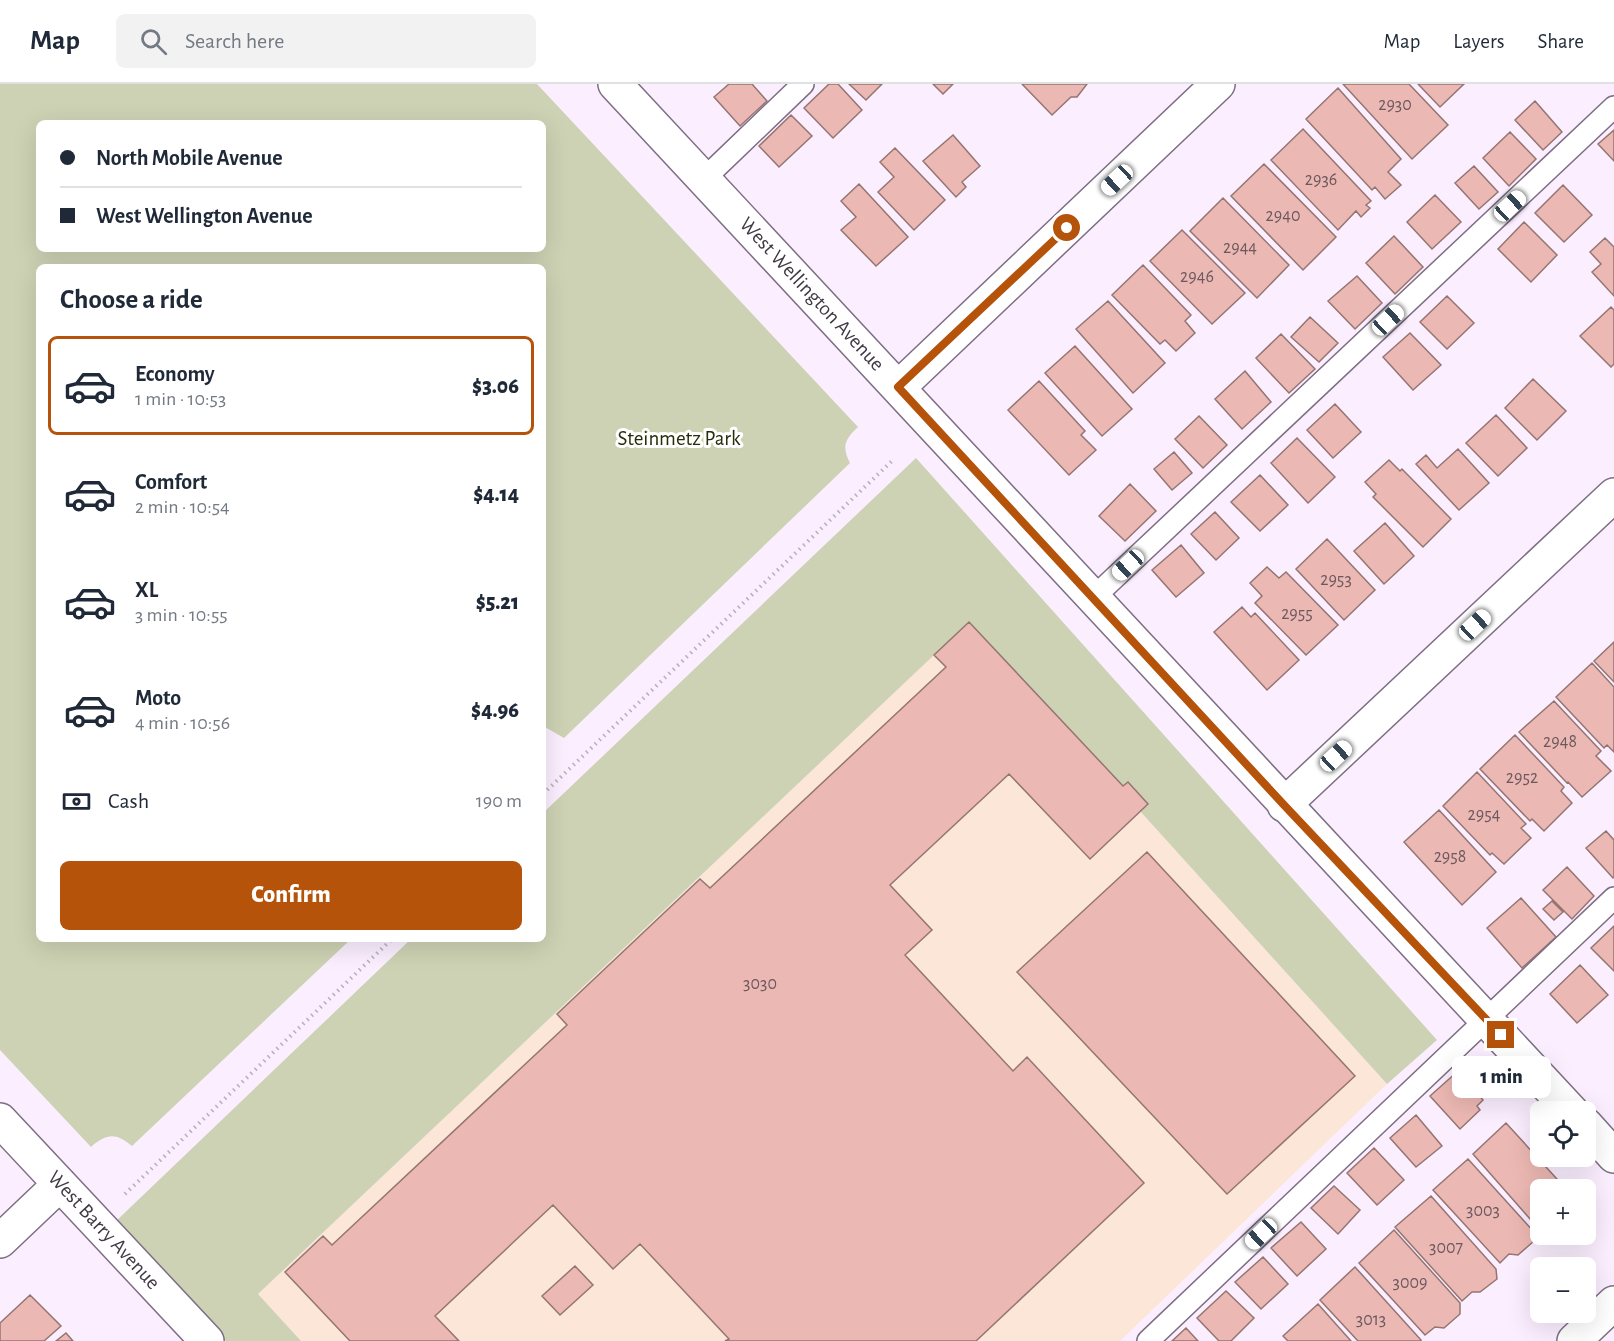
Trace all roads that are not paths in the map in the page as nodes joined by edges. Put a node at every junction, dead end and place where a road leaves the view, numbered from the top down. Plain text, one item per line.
1 (615, 84) edge
2 (803, 84) edge
3 (1218, 84) edge
4 (1614, 107) edge
5 (704, 179) junction
6 (898, 387) junction
7 (1614, 495) edge
8 (1094, 598) junction
9 (1284, 805) junction
10 (1614, 898) edge
11 (1486, 1020) junction
12 (1562, 1101) edge
13 (0, 1119) edge
14 (1596, 1136) edge
15 (1614, 1156) edge
16 (60, 1184) junction
17 (0, 1240) edge
18 (1614, 1303) edge
19 (207, 1341) edge
20 (1148, 1341) edge
21 (1574, 1341) edge

1 - 5 street, West Wellington Avenue
2 - 5 lane
3 - 6 street
4 - 8 lane
5 - 6 street, West Wellington Avenue
6 - 8 street, West Wellington Avenue
7 - 9 street
8 - 9 street, West Wellington Avenue
9 - 11 street, West Wellington Avenue
10 - 11 lane
11 - 12 street, West Wellington Avenue
11 - 20 lane
13 - 16 street, West Barry Avenue
14 - 15 street
16 - 17 street
16 - 19 street, West Barry Avenue
18 - 21 street

